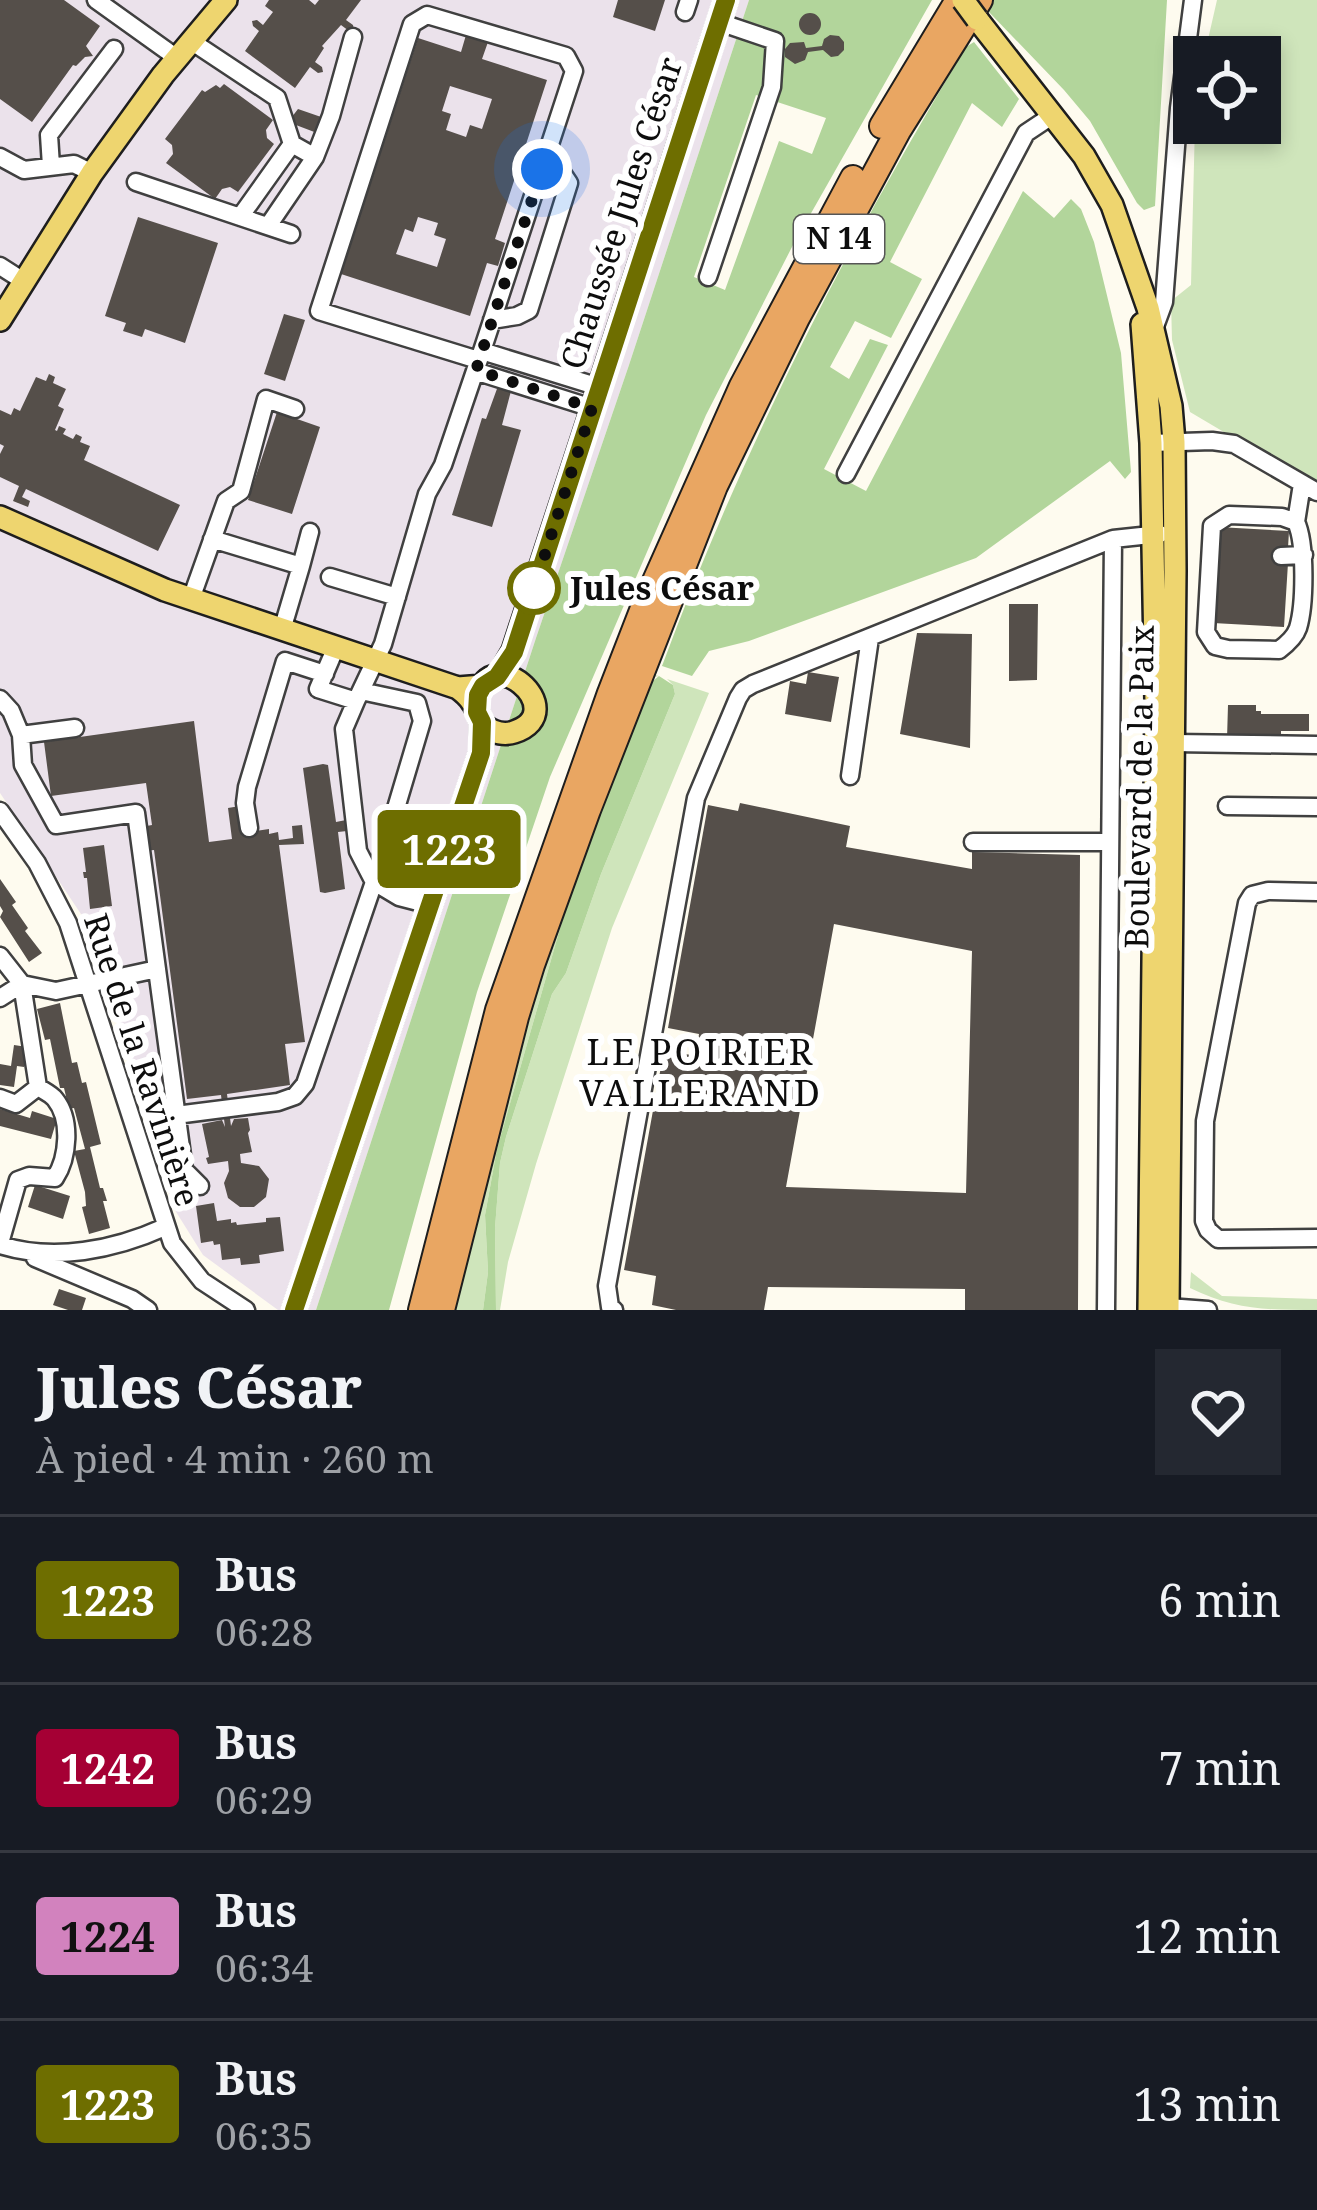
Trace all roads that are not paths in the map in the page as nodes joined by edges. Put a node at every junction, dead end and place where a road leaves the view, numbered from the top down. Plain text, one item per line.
1 (96, 0) edge
2 (226, 0) edge
3 (726, 0) edge
4 (961, 0) edge
5 (1193, 0) edge
6 (979, 9) edge
7 (718, 22) junction
8 (353, 38) dead end
9 (114, 49) dead end
10 (184, 50) junction
11 (1053, 115) junction
12 (292, 144) junction
13 (0, 157) edge
14 (315, 157) junction
15 (51, 166) junction
16 (542, 169) junction
17 (92, 173) junction
18 (136, 182) dead end
19 (241, 217) junction
20 (268, 226) junction
21 (291, 234) dead end
22 (14, 275) edge
23 (708, 277) dead end
24 (0, 296) edge
25 (0, 320) edge
26 (492, 320) junction
27 (1149, 340) junction
28 (478, 361) junction
29 (595, 397) junction
30 (295, 409) dead end
31 (1174, 442) junction
32 (1151, 443) junction
33 (846, 474) dead end
34 (1309, 488) edge
35 (0, 517) edge
36 (1296, 522) junction
37 (310, 532) dead end
38 (1164, 534) junction
39 (212, 539) junction
40 (1113, 539) junction
41 (1281, 556) dead end
42 (1304, 556) junction
43 (301, 566) junction
44 (330, 577) dead end
45 (397, 597) junction
46 (191, 599) junction
47 (282, 630) junction
48 (870, 638) junction
49 (335, 647) junction
50 (375, 660) junction
51 (325, 674) junction
52 (492, 694) junction
53 (358, 696) junction
54 (0, 699) edge
55 (75, 728) dead end
56 (504, 734) junction
57 (21, 735) junction
58 (1173, 743) junction
59 (1317, 745) edge
60 (481, 753) junction
61 (850, 776) dead end
62 (1227, 806) dead end
63 (1317, 807) edge
64 (0, 811) edge
65 (249, 828) dead end
66 (973, 842) dead end
67 (1110, 842) junction
68 (374, 882) junction
69 (1317, 892) edge
70 (430, 905) junction
71 (0, 956) edge
72 (157, 969) junction
73 (89, 983) junction
74 (22, 984) junction
75 (0, 998) edge
76 (38, 1087) junction
77 (0, 1098) edge
78 (176, 1115) junction
79 (200, 1186) dead end
80 (165, 1227) junction
81 (1317, 1238) edge
82 (0, 1244) edge
83 (81, 1251) junction
84 (24, 1253) junction
85 (75, 1275) junction
86 (1162, 1309) edge
87 (148, 1310) edge
88 (246, 1310) edge
89 (294, 1310) edge
90 (421, 1310) edge
91 (442, 1310) edge
92 (614, 1310) edge
93 (1106, 1310) edge
94 (1208, 1310) edge

1 - 10 street
2 - 10 main road
3 - 7 main road, Chaussée Jules César
4 - 6 main road, Boulevard de la Paix, bridge
4 - 90 highway, N 14
5 - 27 street
6 - 11 main road, Boulevard de la Paix
6 - 91 highway, N 14
7 - 23 street
7 - 29 main road, Chaussée Jules César
8 - 14 street
9 - 15 street
10 - 12 street
10 - 17 main road
11 - 27 main road, Boulevard de la Paix
11 - 33 street
12 - 14 street
12 - 19 street
13 - 15 street
14 - 20 street
15 - 17 street
16 - 26 street
16 - 26 street
16 - 28 street
17 - 22 main road
18 - 19 street
19 - 20 street
20 - 21 street
22 - 24 main road
22 - 25 main road
26 - 28 street
27 - 31 main road, Boulevard de la Paix
27 - 32 main road, Boulevard de la Paix
28 - 29 street
28 - 45 street
29 - 52 main road, Chaussée Jules César
30 - 39 street
31 - 32 street
31 - 34 street
31 - 38 main road, Boulevard de la Paix
32 - 38 main road, Boulevard de la Paix
34 - 36 street
35 - 46 main road
36 - 42 street
36 - 42 street
37 - 43 street
38 - 40 street
38 - 58 main road, Boulevard de la Paix
38 - 86 main road, Boulevard de la Paix
39 - 43 street
39 - 46 street
40 - 48 street
40 - 67 street
41 - 42 street
43 - 47 street
44 - 45 street
45 - 50 street
46 - 47 main road
47 - 49 main road
48 - 61 street
48 - 92 street
49 - 50 main road
49 - 51 street
50 - 52 main road
50 - 53 street
51 - 53 street
51 - 65 street
52 - 56 main road
52 - 56 main road
52 - 60 main road, Chaussée Jules César
53 - 68 street
53 - 68 street
54 - 57 street
55 - 57 street
56 - 60 main road
57 - 72 street
58 - 59 street
58 - 86 main road, Boulevard de la Paix
60 - 70 main road, Chaussée Jules César
62 - 63 street
64 - 73 street, Rue de la Ravinière
66 - 67 street
67 - 93 street
68 - 70 street
68 - 78 street
69 - 81 street
70 - 89 main road, Chaussée Jules César
71 - 74 street
72 - 73 street
72 - 78 street
73 - 74 street
73 - 80 street, Rue de la Ravinière
74 - 75 street
74 - 76 street
76 - 77 street
76 - 82 street
78 - 79 street
80 - 83 street
80 - 88 street, Rue de la Ravinière
82 - 84 street
83 - 84 street
83 - 85 street
84 - 85 street
85 - 87 street
86 - 94 street

